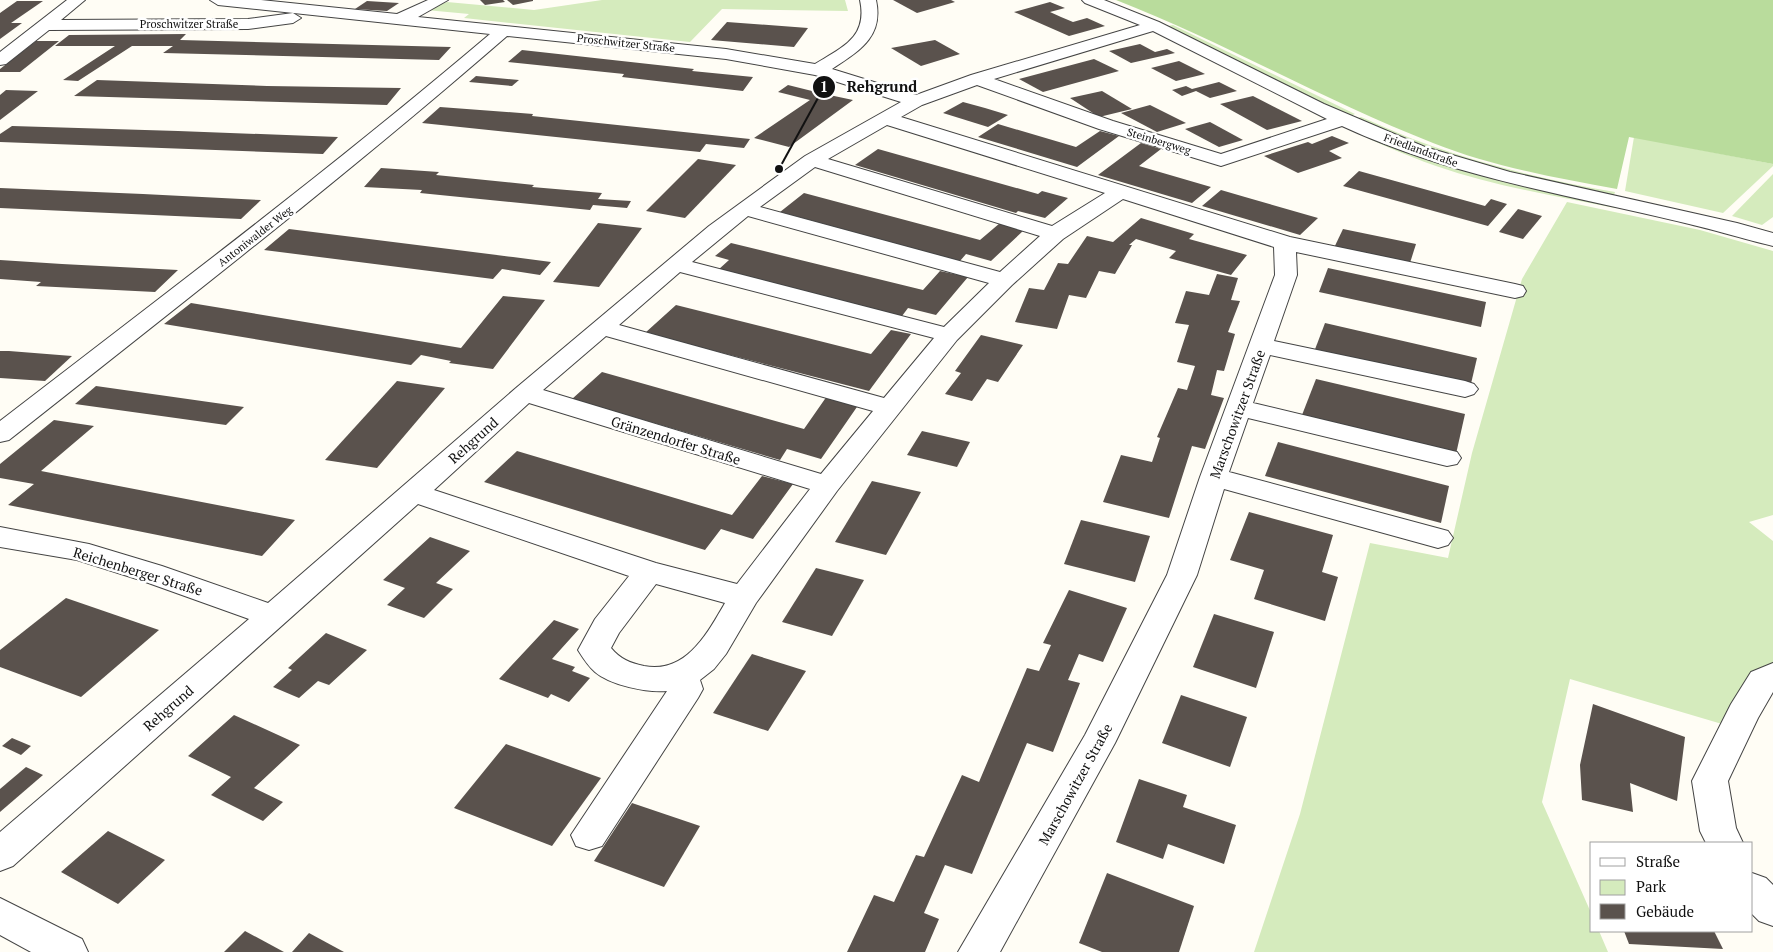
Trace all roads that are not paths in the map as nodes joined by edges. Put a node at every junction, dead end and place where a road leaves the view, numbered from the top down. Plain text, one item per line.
1 (77, 0) edge
2 (218, 0) edge
3 (440, 0) edge
4 (868, 0) edge
5 (1090, 0) edge
6 (330, 11) junction
7 (400, 19) junction
8 (47, 25) junction
9 (1153, 26) junction
10 (503, 31) junction
11 (1, 60) edge
12 (818, 70) junction
13 (977, 79) junction
14 (916, 101) junction
15 (884, 118) junction
16 (1343, 120) junction
17 (812, 160) junction
18 (1118, 193) junction
19 (744, 209) junction
20 (1055, 234) junction
21 (1773, 240) edge
22 (1285, 243) junction
23 (675, 264) junction
24 (1004, 280) junction
25 (1515, 290) dead end
26 (603, 328) junction
27 (949, 336) junction
28 (1262, 346) junction
29 (1465, 389) dead end
30 (525, 393) junction
31 (890, 408) junction
32 (1240, 408) junction
33 (0, 434) edge
34 (1447, 458) dead end
35 (1214, 477) junction
36 (827, 485) junction
37 (414, 493) junction
38 (0, 537) edge
39 (1438, 538) dead end
40 (649, 572) junction
41 (744, 597) junction
42 (273, 616) junction
43 (1773, 675) edge
44 (682, 676) junction
45 (589, 835) dead end
46 (1724, 842) edge
47 (0, 855) edge
48 (1753, 891) edge
49 (1773, 909) edge
50 (0, 915) edge
51 (68, 952) edge
52 (978, 952) edge

1 - 8 street
2 - 6 street, Proschwitzer Straße
3 - 7 street
4 - 12 street
5 - 9 street, Friedlandstraße
6 - 7 street, Proschwitzer Straße
6 - 8 street, Proschwitzer Straße
7 - 10 street, Proschwitzer Straße
8 - 11 street
9 - 13 street, Rehgrund
9 - 16 street, Friedlandstraße
10 - 12 street, Proschwitzer Straße
10 - 33 street, Antoniwalder Weg
12 - 14 street, Proschwitzer Straße
13 - 14 street, Rehgrund
13 - 16 street, Steinbergweg
14 - 15 street, Rehgrund
15 - 17 street, Rehgrund
15 - 18 street
16 - 21 street, Friedlandstraße
17 - 19 street, Rehgrund
17 - 20 street
18 - 20 street
18 - 22 street
19 - 23 street, Rehgrund
19 - 24 street
20 - 24 street
22 - 25 street
22 - 28 street, Marschowitzer Straße
23 - 26 street, Rehgrund
23 - 27 street
24 - 27 street
26 - 30 street, Rehgrund
26 - 31 street
27 - 31 street
28 - 29 street
28 - 32 street, Marschowitzer Straße
30 - 36 street, Gränzendorfer Straße
30 - 37 street, Rehgrund
31 - 36 street
32 - 34 street
32 - 35 street, Marschowitzer Straße
35 - 39 street
35 - 52 street, Marschowitzer Straße
36 - 41 street
37 - 40 street
37 - 42 street, Rehgrund
38 - 42 street, Reichenberger Straße
40 - 41 street
40 - 44 street
41 - 44 street
42 - 47 street, Rehgrund
43 - 46 street
44 - 45 street
48 - 49 street
50 - 51 street

